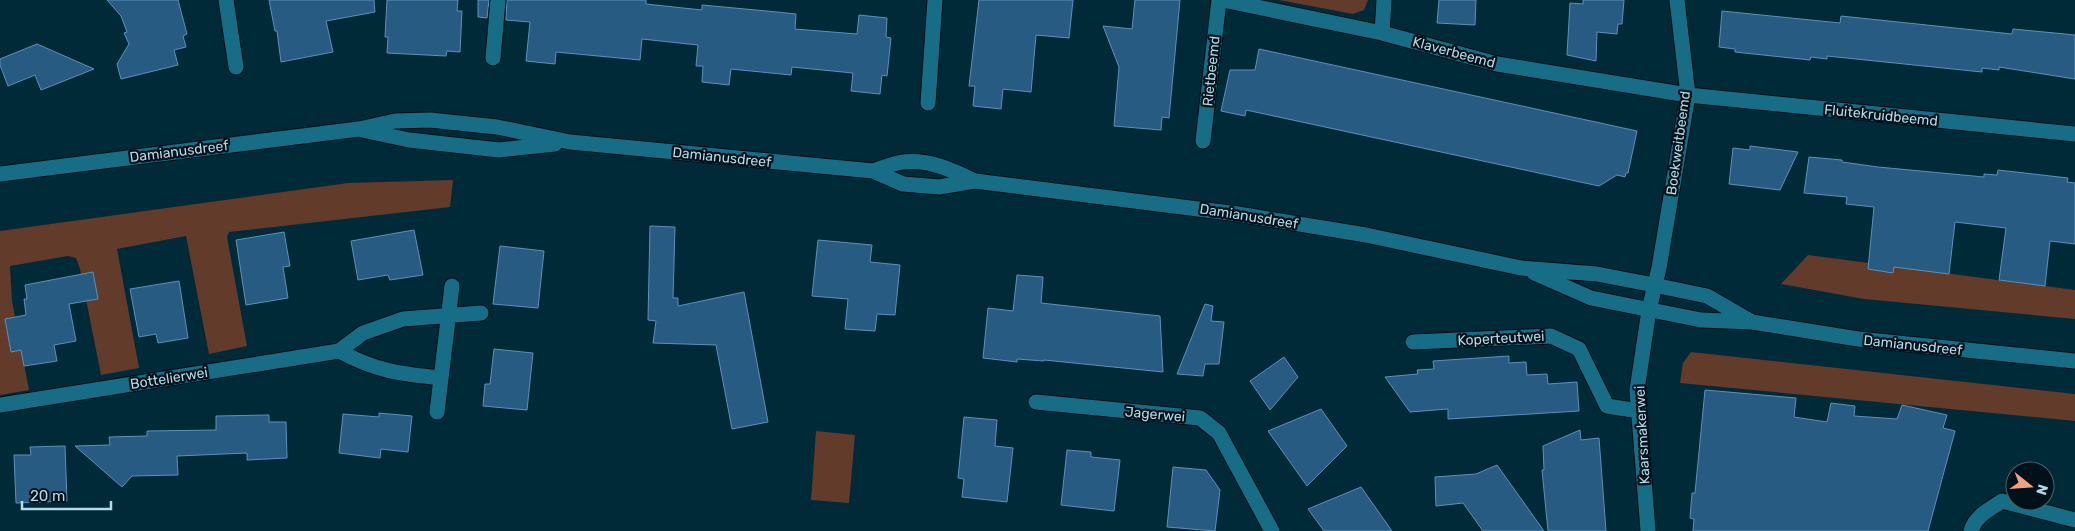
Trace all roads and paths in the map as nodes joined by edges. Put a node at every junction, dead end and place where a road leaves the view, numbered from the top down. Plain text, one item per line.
1 (226, 0) edge
2 (498, 0) edge
3 (935, 0) edge
4 (1219, 0) edge
5 (1223, 0) edge
6 (1384, 0) edge
7 (1677, 0) edge
8 (1382, 33) junction
9 (492, 58) dead end
10 (236, 67) dead end
11 (1688, 96) junction
12 (928, 103) dead end
13 (358, 129) junction
14 (2075, 134) edge
15 (1203, 141) dead end
16 (570, 142) junction
17 (873, 171) junction
18 (0, 174) edge
19 (975, 181) junction
20 (1521, 268) junction
21 (1654, 284) junction
22 (452, 286) dead end
23 (1649, 310) junction
24 (482, 313) dead end
25 (449, 317) junction
26 (1752, 322) junction
27 (1414, 342) dead end
28 (339, 351) junction
29 (2075, 361) edge
30 (441, 378) junction
31 (1036, 402) dead end
32 (0, 405) edge
33 (1639, 411) junction
34 (437, 412) dead end
35 (2075, 520) edge
36 (1272, 531) edge
37 (1648, 531) edge
38 (1971, 531) edge

1 - 10 street
2 - 9 street
3 - 12 street
4 - 15 street, Rietbeemd
5 - 8 street, Klaverbeemd
6 - 8 street
7 - 11 street, Boekweitbeemd
8 - 11 street, Klaverbeemd
11 - 14 street, Fluitekruidbeemd
11 - 21 street, Boekweitbeemd
13 - 16 street, Damianusdreef
13 - 16 street, Damianusdreef
13 - 18 street, Damianusdreef
16 - 17 street, Damianusdreef
17 - 19 street, Damianusdreef
17 - 19 street, Damianusdreef
19 - 20 street, Damianusdreef
20 - 21 street, Damianusdreef
20 - 23 street, Damianusdreef
21 - 23 street, Boekweitbeemd
21 - 26 street, Damianusdreef
22 - 25 street
23 - 26 street, Damianusdreef
23 - 33 street, Kaarsmakerwei
24 - 25 street, Bottelierwei
25 - 28 street, Bottelierwei
25 - 30 street
26 - 29 street, Damianusdreef
27 - 33 street, Koperteutwei
28 - 30 street
28 - 32 street, Bottelierwei
30 - 34 street
31 - 36 street, Jagerwei
33 - 37 street, Kaarsmakerwei
35 - 38 street

